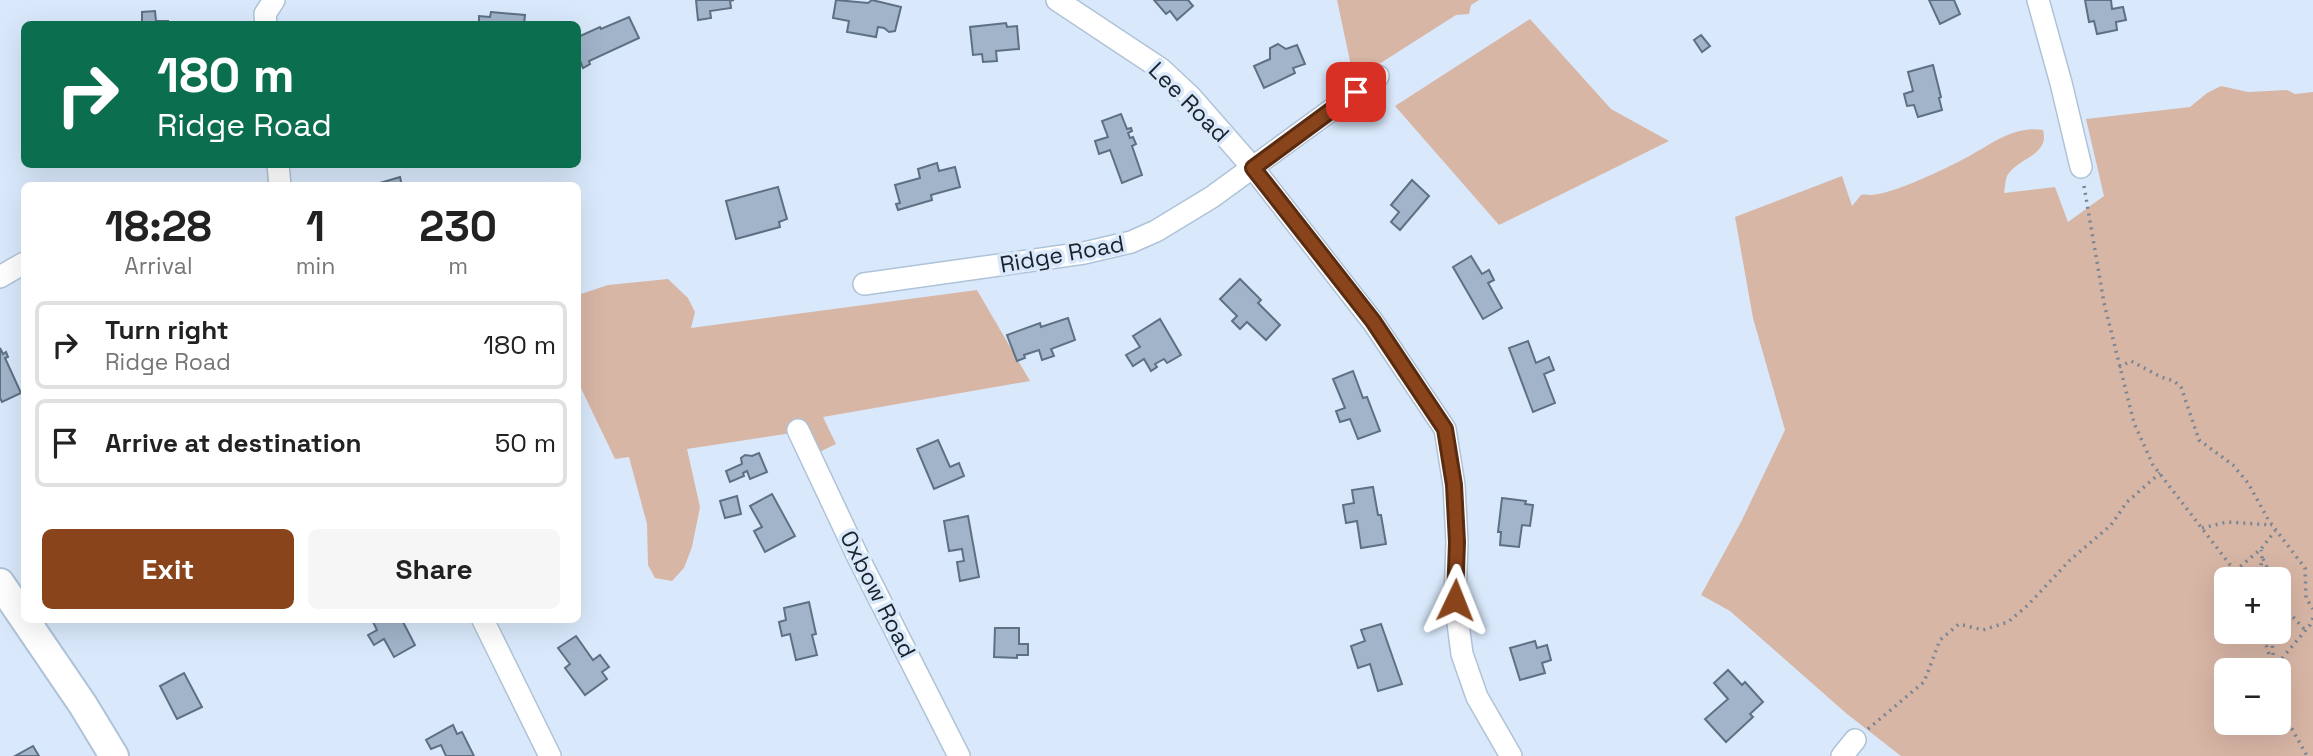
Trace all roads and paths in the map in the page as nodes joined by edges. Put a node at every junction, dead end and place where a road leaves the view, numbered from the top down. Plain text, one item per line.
1 (274, 0) edge
2 (1057, 0) edge
3 (2038, 0) edge
4 (265, 21) edge
5 (1378, 76) dead end
6 (2081, 167) joint
7 (1253, 168) junction
8 (21, 265) edge
9 (0, 276) edge
10 (864, 284) dead end
11 (2119, 367) junction
12 (798, 430) dead end
13 (2160, 473) junction
14 (2272, 525) junction
15 (2202, 528) junction
16 (2276, 530) junction
17 (2261, 549) junction
18 (2262, 558) junction
19 (2232, 567) edge
20 (2240, 567) edge
21 (2261, 567) edge
22 (2267, 567) edge
23 (0, 583) edge
24 (2313, 609) edge
25 (21, 614) edge
26 (2291, 615) edge
27 (2313, 618) edge
28 (27, 623) edge
29 (484, 623) edge
30 (2305, 630) junction
31 (2283, 658) edge
32 (2291, 727) edge
33 (1848, 748) edge
34 (114, 756) edge
35 (550, 756) edge
36 (959, 756) edge
37 (1511, 756) edge
38 (2307, 756) edge

1 - 4 street
2 - 7 street, Lee Road
3 - 6 street
5 - 7 street, Ridge Road
6 - 11 path
7 - 10 street, Ridge Road
7 - 37 street, Lee Road
8 - 9 street
11 - 13 path
11 - 14 path
12 - 36 street, Oxbow Road
13 - 15 path
13 - 33 path
14 - 15 path
14 - 16 path
15 - 19 path
16 - 17 path
16 - 24 path
17 - 18 path
17 - 20 path
18 - 21 path
18 - 22 path
23 - 25 main road
26 - 30 path
27 - 30 path
28 - 34 main road
29 - 35 street
30 - 31 path
32 - 38 path

